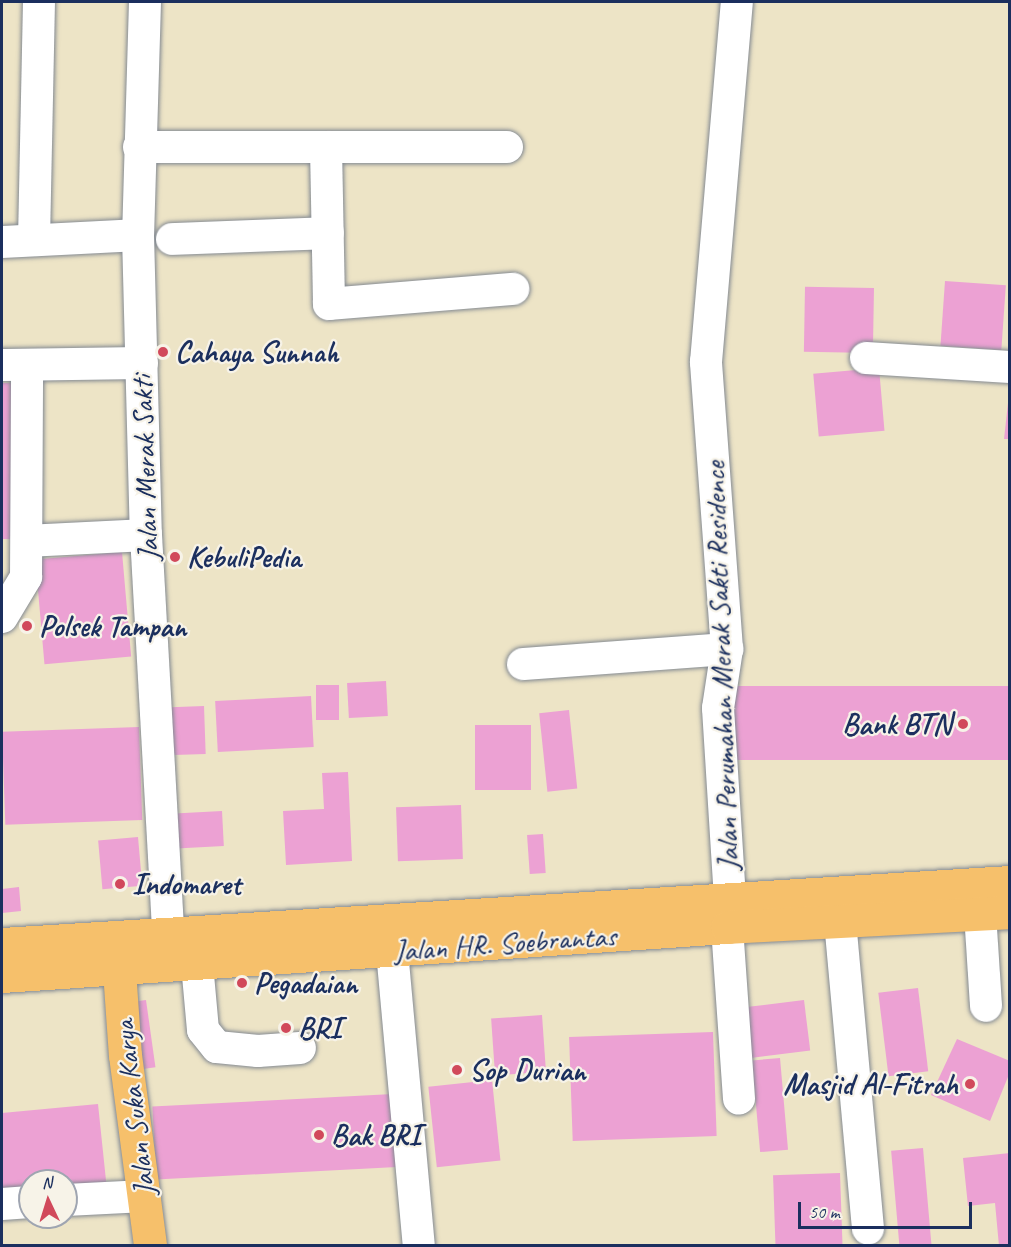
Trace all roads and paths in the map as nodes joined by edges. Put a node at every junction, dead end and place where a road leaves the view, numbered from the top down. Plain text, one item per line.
1 (39, 2) edge
2 (145, 2) edge
3 (737, 2) edge
4 (139, 147) junction
5 (326, 147) junction
6 (507, 147) dead end
7 (328, 233) junction
8 (138, 235) junction
9 (172, 239) dead end
10 (34, 240) junction
11 (2, 242) edge
12 (513, 289) dead end
13 (866, 358) dead end
14 (141, 363) junction
15 (14, 365) edge
16 (1010, 367) edge
17 (146, 535) junction
18 (27, 541) junction
19 (2, 616) edge
20 (727, 649) junction
21 (523, 664) dead end
22 (1010, 882) edge
23 (728, 913) junction
24 (995, 913) edge
25 (840, 921) junction
26 (168, 934) junction
27 (2, 944) edge
28 (392, 951) junction
29 (197, 964) junction
30 (119, 970) junction
31 (2, 976) edge
32 (986, 1006) dead end
33 (300, 1048) dead end
34 (739, 1099) dead end
35 (145, 1196) junction
36 (78, 1199) edge
37 (18, 1203) edge
38 (2, 1204) edge
39 (868, 1229) dead end
40 (150, 1245) edge
41 (419, 1245) edge

1 - 10 street
2 - 4 street, Jalan Merak Sakti
3 - 20 street, Jalan Perumahan Merak Sakti Residence
4 - 5 street
4 - 8 street, Jalan Merak Sakti
5 - 6 street
5 - 7 street
7 - 9 street
7 - 12 street
8 - 10 street
8 - 14 street, Jalan Merak Sakti
10 - 11 street
13 - 16 street
14 - 15 street
14 - 17 street, Jalan Merak Sakti
15 - 18 street
17 - 18 street
17 - 26 street, Jalan Merak Sakti
18 - 19 street
20 - 21 street
20 - 23 street, Jalan Perumahan Merak Sakti Residence
22 - 23 main road, Jalan HR. Soebrantas
23 - 25 main road, Jalan HR. Soebrantas
23 - 26 main road, Jalan HR. Soebrantas
23 - 28 main road, Jalan HR. Soebrantas
23 - 34 street, Jalan Perumahan Merak Sakti Residence
24 - 25 main road, Jalan HR. Soebrantas
24 - 32 street
25 - 39 street
26 - 27 main road, Jalan HR. Soebrantas
28 - 29 main road, Jalan HR. Soebrantas
28 - 41 street
29 - 30 main road, Jalan HR. Soebrantas
29 - 33 street
30 - 31 main road, Jalan HR. Soebrantas
30 - 35 main road, Jalan Suka Karya
35 - 36 street
35 - 40 main road, Jalan Suka Karya
37 - 38 street

